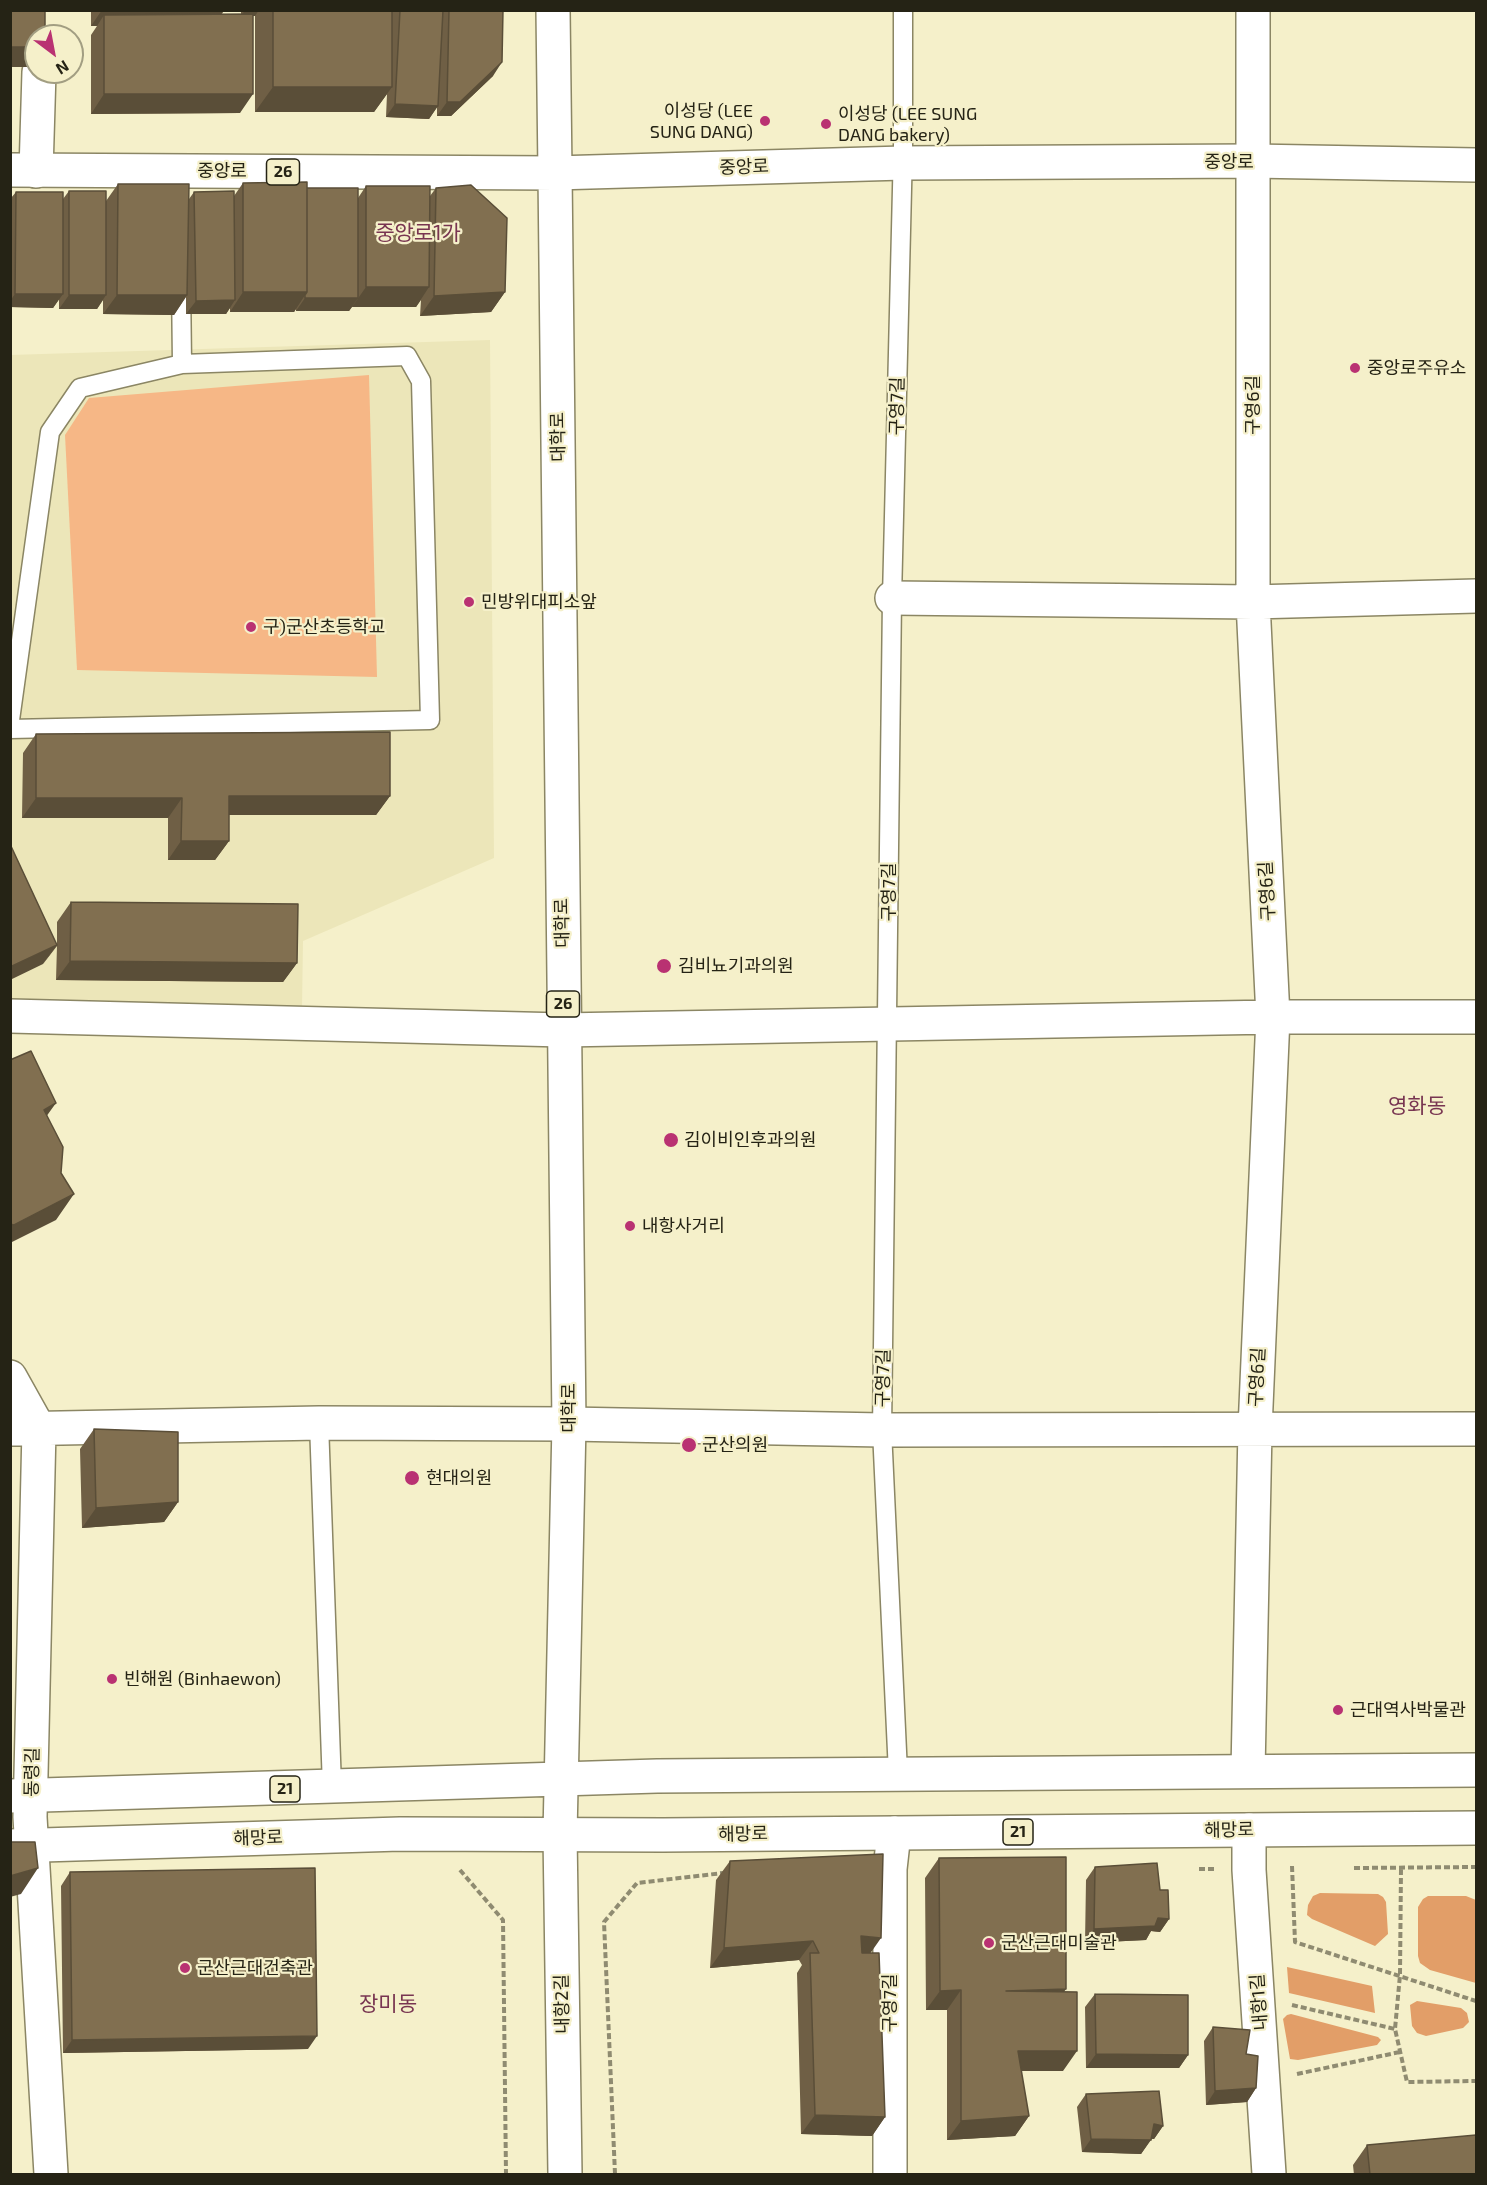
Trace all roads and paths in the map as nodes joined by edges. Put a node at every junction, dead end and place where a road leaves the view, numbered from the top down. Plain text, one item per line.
1 (554, 10) edge
2 (903, 10) edge
3 (1253, 10) edge
4 (37, 84) edge
5 (1253, 161) junction
6 (903, 163) junction
7 (1476, 165) edge
8 (23, 171) edge
9 (555, 173) junction
10 (180, 261) edge
11 (182, 364) junction
12 (1476, 596) edge
13 (892, 598) junction
14 (1253, 602) junction
15 (10, 720) edge
16 (10, 729) edge
17 (10, 1016) edge
18 (1273, 1017) junction
19 (1476, 1017) edge
20 (888, 1024) junction
21 (563, 1030) junction
22 (10, 1377) edge
23 (319, 1423) junction
24 (569, 1424) junction
25 (25, 1429) edge
26 (1476, 1429) edge
27 (882, 1430) junction
28 (1255, 1430) junction
29 (1476, 1770) edge
30 (1248, 1771) junction
31 (898, 1773) junction
32 (560, 1779) junction
33 (332, 1787) junction
34 (21, 1796) edge
35 (1476, 1828) edge
36 (1250, 1830) junction
37 (894, 1833) junction
38 (560, 1834) junction
39 (22, 1845) edge
40 (458, 1867) dead end
41 (1191, 1867) dead end
42 (1303, 1867) dead end
43 (1476, 1867) edge
44 (1346, 1868) dead end
45 (1401, 1869) junction
46 (1250, 1870) junction
47 (724, 1873) dead end
48 (1400, 1975) junction
49 (1259, 1997) junction
50 (1476, 2001) edge
51 (1395, 2029) junction
52 (1400, 2052) junction
53 (1476, 2081) edge
54 (1264, 2082) junction
55 (51, 2175) edge
56 (506, 2175) edge
57 (565, 2175) edge
58 (615, 2175) edge
59 (890, 2175) edge
60 (1269, 2175) edge

1 - 9 street, 대학로
2 - 6 lane, 구영7길
3 - 5 street, 구영6길
4 - 8 street
5 - 6 street, 중앙로
5 - 7 street, 중앙로
5 - 14 street, 구영6길
6 - 9 street, 중앙로
6 - 13 lane, 구영7길
8 - 9 street, 중앙로 / 26
9 - 21 street, 대학로 / 26
10 - 11 lane
11 - 15 lane
11 - 16 lane
12 - 14 street
13 - 14 street
13 - 20 lane, 구영7길
14 - 18 street, 구영6길
17 - 21 street
18 - 19 street
18 - 20 street
18 - 28 street, 구영6길
20 - 21 street
20 - 27 lane, 구영7길
21 - 24 street, 대학로 / 26
22 - 25 street, 동령길
23 - 24 street
23 - 25 street
23 - 33 lane
24 - 27 street
24 - 32 street, 대학로 / 26
25 - 34 street, 동령길
26 - 28 street
27 - 28 street
27 - 31 lane, 구영7길
28 - 30 street, 구영6길
29 - 30 street, 21
30 - 31 street, 21
31 - 32 street, 21
32 - 33 street, 21
32 - 38 street, 대학로 / 26
33 - 34 street, 21
34 - 39 street, 동령길
35 - 36 street, 해망로 / 21
36 - 37 street, 해망로 / 21
36 - 46 street, 내항1길
37 - 38 street, 해망로 / 21
37 - 59 street, 구영7길
38 - 39 street, 해망로 / 21
38 - 57 street, 내항2길
39 - 55 street, 동령길
40 - 56 path
41 - 46 path
42 - 48 path
43 - 45 path
44 - 45 path
45 - 48 path
46 - 49 street, 내항1길
47 - 58 path
48 - 50 path
48 - 51 path
49 - 51 path
49 - 54 street, 내항1길
51 - 52 path
52 - 53 path
52 - 54 path
54 - 60 street, 내항1길

